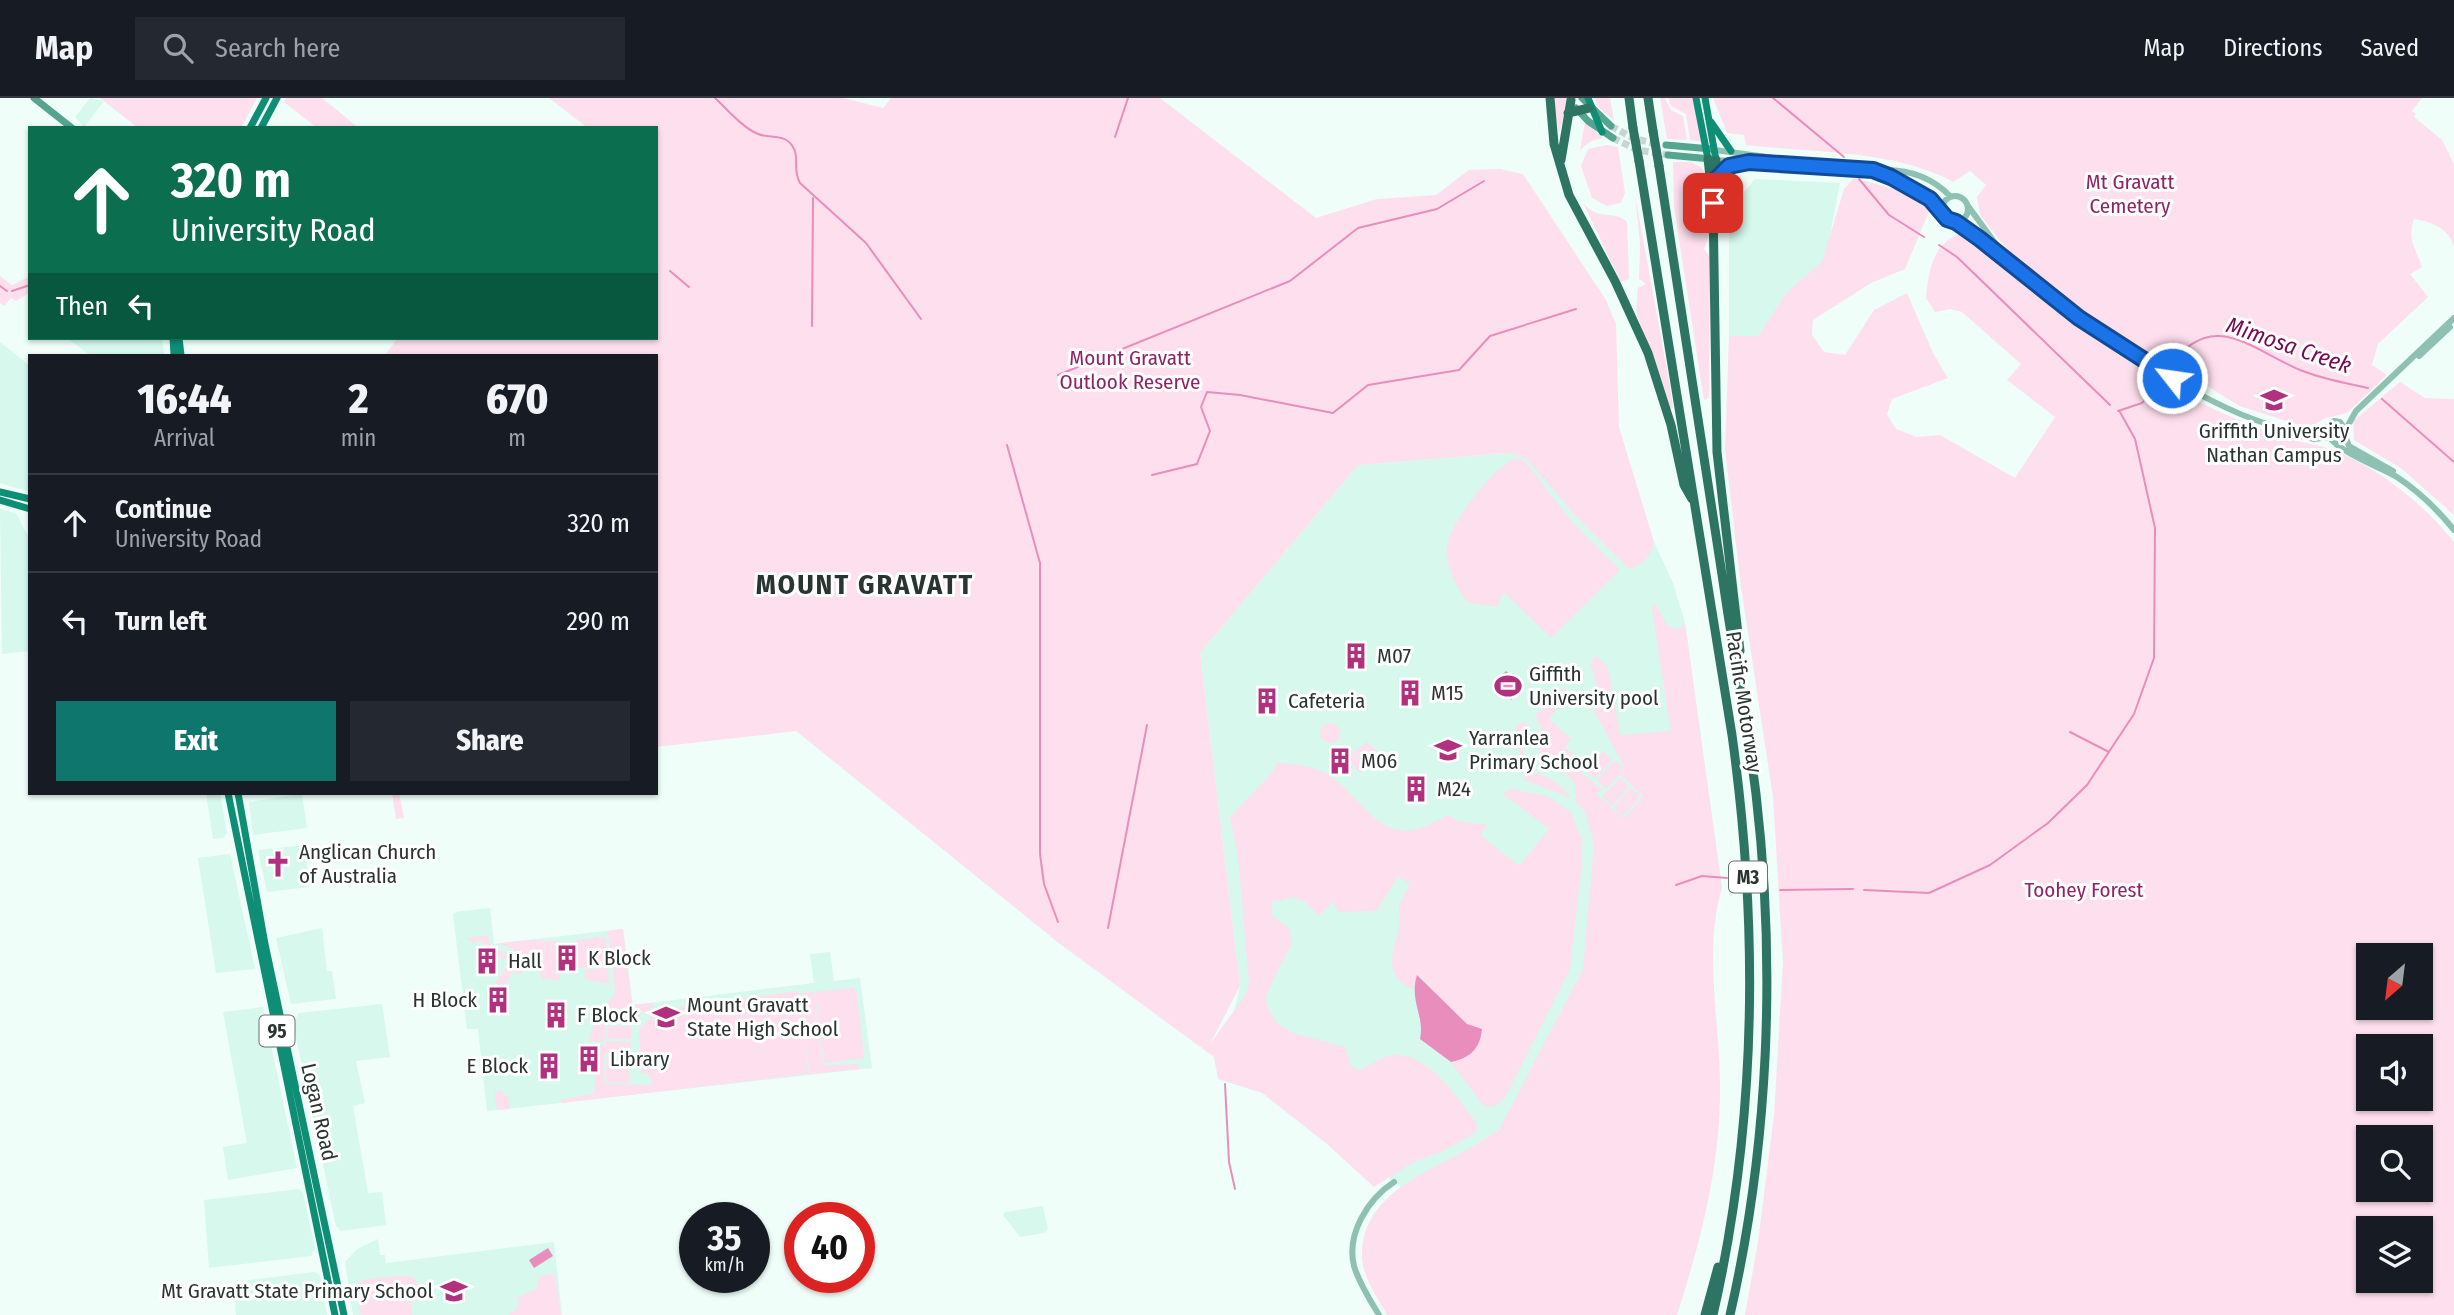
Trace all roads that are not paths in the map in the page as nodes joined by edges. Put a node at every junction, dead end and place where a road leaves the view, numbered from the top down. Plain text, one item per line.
1 (34, 98) edge
2 (265, 98) edge
3 (277, 98) edge
4 (1550, 98) edge
5 (1582, 98) edge
6 (1629, 98) edge
7 (1648, 98) edge
8 (1696, 98) edge
9 (1705, 98) edge
10 (1570, 99) edge
11 (1589, 103) edge
12 (1578, 110) junction
13 (1568, 113) junction
14 (1711, 122) junction
15 (69, 126) edge
16 (251, 126) edge
17 (262, 126) edge
18 (1611, 126) tunnel mouth
19 (1602, 132) junction
20 (1613, 138) tunnel mouth
21 (1666, 145) tunnel mouth
22 (1731, 151) junction
23 (1712, 154) junction
24 (1668, 155) tunnel mouth
25 (1749, 162) junction
26 (1561, 165) junction
27 (1824, 166) junction
28 (1873, 170) junction
29 (1716, 179) junction
30 (1950, 196) junction
31 (1713, 203) junction
32 (1968, 206) junction
33 (1942, 212) junction
34 (1956, 222) junction
35 (2011, 264) junction
36 (2454, 318) edge
37 (2454, 324) edge
38 (2399, 371) junction
39 (2356, 411) junction
40 (2337, 421) junction
41 (2273, 426) junction
42 (2325, 429) junction
43 (2344, 431) junction
44 (2330, 438) junction
45 (0, 492) edge
46 (28, 499) edge
47 (0, 500) edge
48 (1692, 501) junction
49 (28, 508) edge
50 (2454, 525) edge
51 (2454, 530) edge
52 (1737, 663) junction
53 (232, 795) edge
54 (232, 795) edge
55 (1394, 1182) dead end
56 (333, 1255) junction
57 (1724, 1256) junction
58 (325, 1261) junction
59 (335, 1315) edge
60 (344, 1315) edge
61 (1379, 1315) edge
62 (1705, 1315) edge
63 (1713, 1315) edge
64 (1730, 1315) edge

1 - 15 main road
2 - 16 main road
3 - 17 main road
4 - 26 highway
5 - 11 main road
6 - 48 highway, Pacific Motorway / M3, bridge
7 - 52 highway, Pacific Motorway / M3, bridge
8 - 23 main road
9 - 14 main road
10 - 12 main road
10 - 13 highway
11 - 12 highway
11 - 18 main road
11 - 19 main road
12 - 13 highway
12 - 19 main road
13 - 26 highway
14 - 22 main road
14 - 23 main road
19 - 20 main road
21 - 23 main road
22 - 23 street
22 - 27 street
23 - 24 main road
23 - 25 street
23 - 29 highway
23 - 31 highway
25 - 27 street
25 - 29 highway
26 - 48 highway
27 - 28 street
28 - 30 street
28 - 33 street
29 - 31 highway
30 - 32 street
30 - 33 street
31 - 52 highway
32 - 34 street
32 - 35 street
33 - 34 street
34 - 35 street
35 - 41 street
36 - 38 street
37 - 38 street
38 - 39 street
39 - 40 street
39 - 43 street
40 - 42 street
40 - 43 street
41 - 42 street
41 - 44 street
42 - 44 street
43 - 44 street
43 - 50 street
44 - 51 street
45 - 46 main road
47 - 49 main road
48 - 57 highway, Pacific Motorway / M3
52 - 64 highway, Pacific Motorway / M3
53 - 56 main road, Logan Road / 95
54 - 58 main road, Logan Road / 95
55 - 61 street
56 - 58 main road
56 - 60 main road, Logan Road / 95
57 - 62 highway
57 - 63 highway, Pacific Motorway / M3
58 - 59 main road, Logan Road / 95

